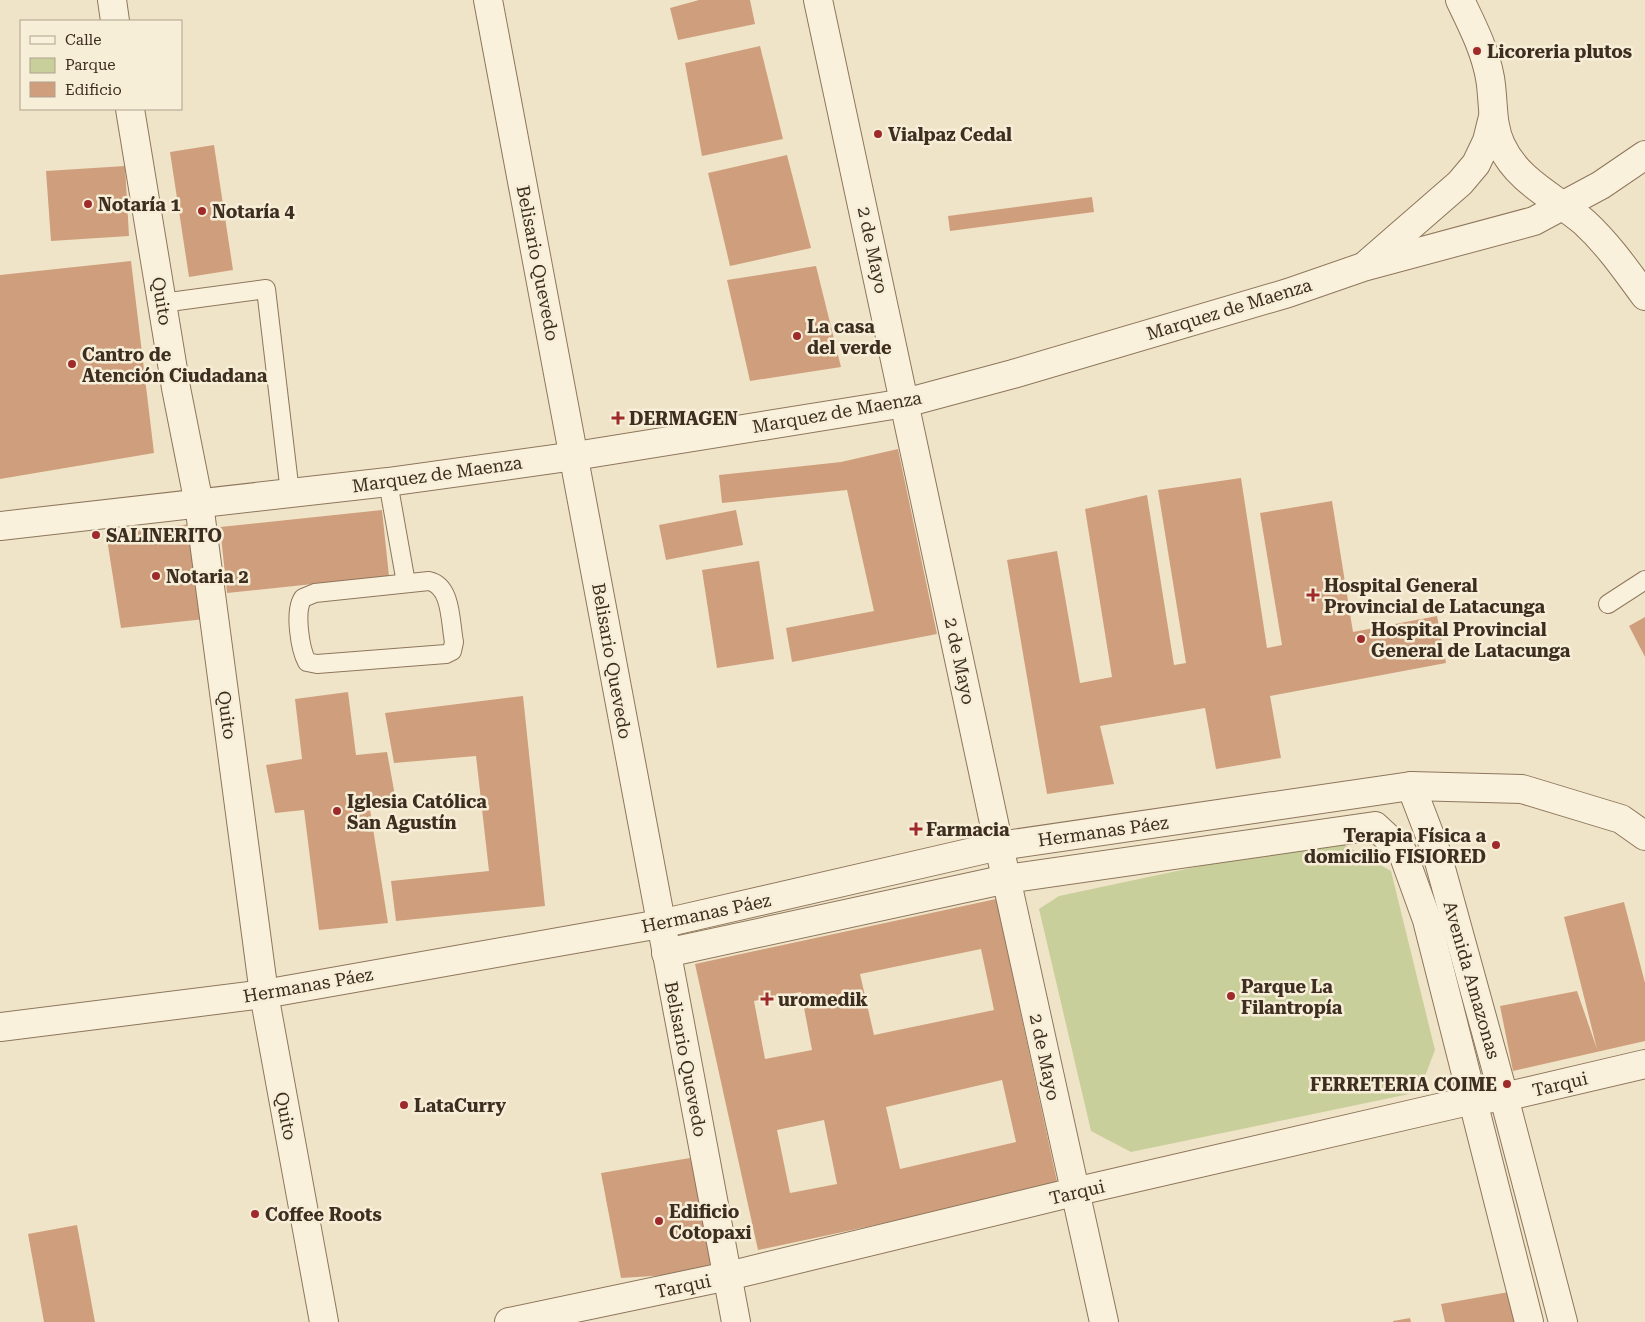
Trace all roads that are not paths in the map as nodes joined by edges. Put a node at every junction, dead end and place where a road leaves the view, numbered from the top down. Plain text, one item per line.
1 (112, 0) edge
2 (488, 0) edge
3 (818, 0) edge
4 (1460, 0) edge
5 (115, 20) edge
6 (130, 110) edge
7 (1492, 117) junction
8 (1645, 155) edge
9 (1563, 207) junction
10 (1363, 267) junction
11 (1645, 296) edge
12 (162, 303) junction
13 (906, 402) junction
14 (575, 456) junction
15 (388, 482) junction
16 (290, 493) junction
17 (198, 504) junction
18 (0, 526) edge
19 (1645, 580) edge
20 (406, 583) junction
21 (1608, 604) dead end
22 (1411, 786) junction
23 (1376, 826) joint
24 (1645, 836) edge
25 (999, 846) junction
26 (1006, 879) junction
27 (660, 924) junction
28 (666, 953) junction
29 (264, 994) junction
30 (0, 1028) edge
31 (1645, 1064) edge
32 (1504, 1097) junction
33 (1473, 1100) junction
34 (1074, 1192) junction
35 (728, 1276) junction
36 (324, 1322) edge
37 (510, 1322) edge
38 (736, 1322) edge
39 (1104, 1322) edge
40 (1529, 1322) edge
41 (1563, 1322) edge

1 - 5 street
2 - 14 street, Belisario Quevedo
3 - 13 street, 2 de Mayo
4 - 7 street
6 - 12 street, Quito
7 - 9 street
7 - 10 street
8 - 9 street, Marquez de Maenza
9 - 10 street, Marquez de Maenza
9 - 11 street
10 - 13 street, Marquez de Maenza
12 - 16 lane
12 - 17 street, Quito
13 - 14 street, Marquez de Maenza
13 - 25 street, 2 de Mayo
14 - 15 street, Marquez de Maenza
14 - 27 street, Belisario Quevedo
15 - 16 street, Marquez de Maenza
15 - 20 lane
16 - 17 street, Marquez de Maenza
17 - 18 street, Marquez de Maenza
17 - 29 street, Quito
19 - 21 lane
20 - 20 lane
22 - 24 street, Hermanas Páez
22 - 25 street, Hermanas Páez
22 - 32 street, Avenida Amazonas
23 - 26 street, Hermanas Páez
23 - 33 street, Avenida Amazonas
25 - 26 street, 2 de Mayo
25 - 27 street, Hermanas Páez
26 - 28 street, Hermanas Páez
26 - 34 street, 2 de Mayo
27 - 28 street, Belisario Quevedo
27 - 29 street, Hermanas Páez
28 - 35 street, Belisario Quevedo
29 - 30 street, Hermanas Páez
29 - 36 street, Quito
31 - 32 street, Tarqui
32 - 33 street, Tarqui
32 - 41 street, Avenida Amazonas
33 - 34 street, Tarqui
33 - 40 street, Avenida Amazonas
34 - 35 street, Tarqui
34 - 39 street, 2 de Mayo
35 - 37 street, Tarqui
35 - 38 street, Belisario Quevedo

